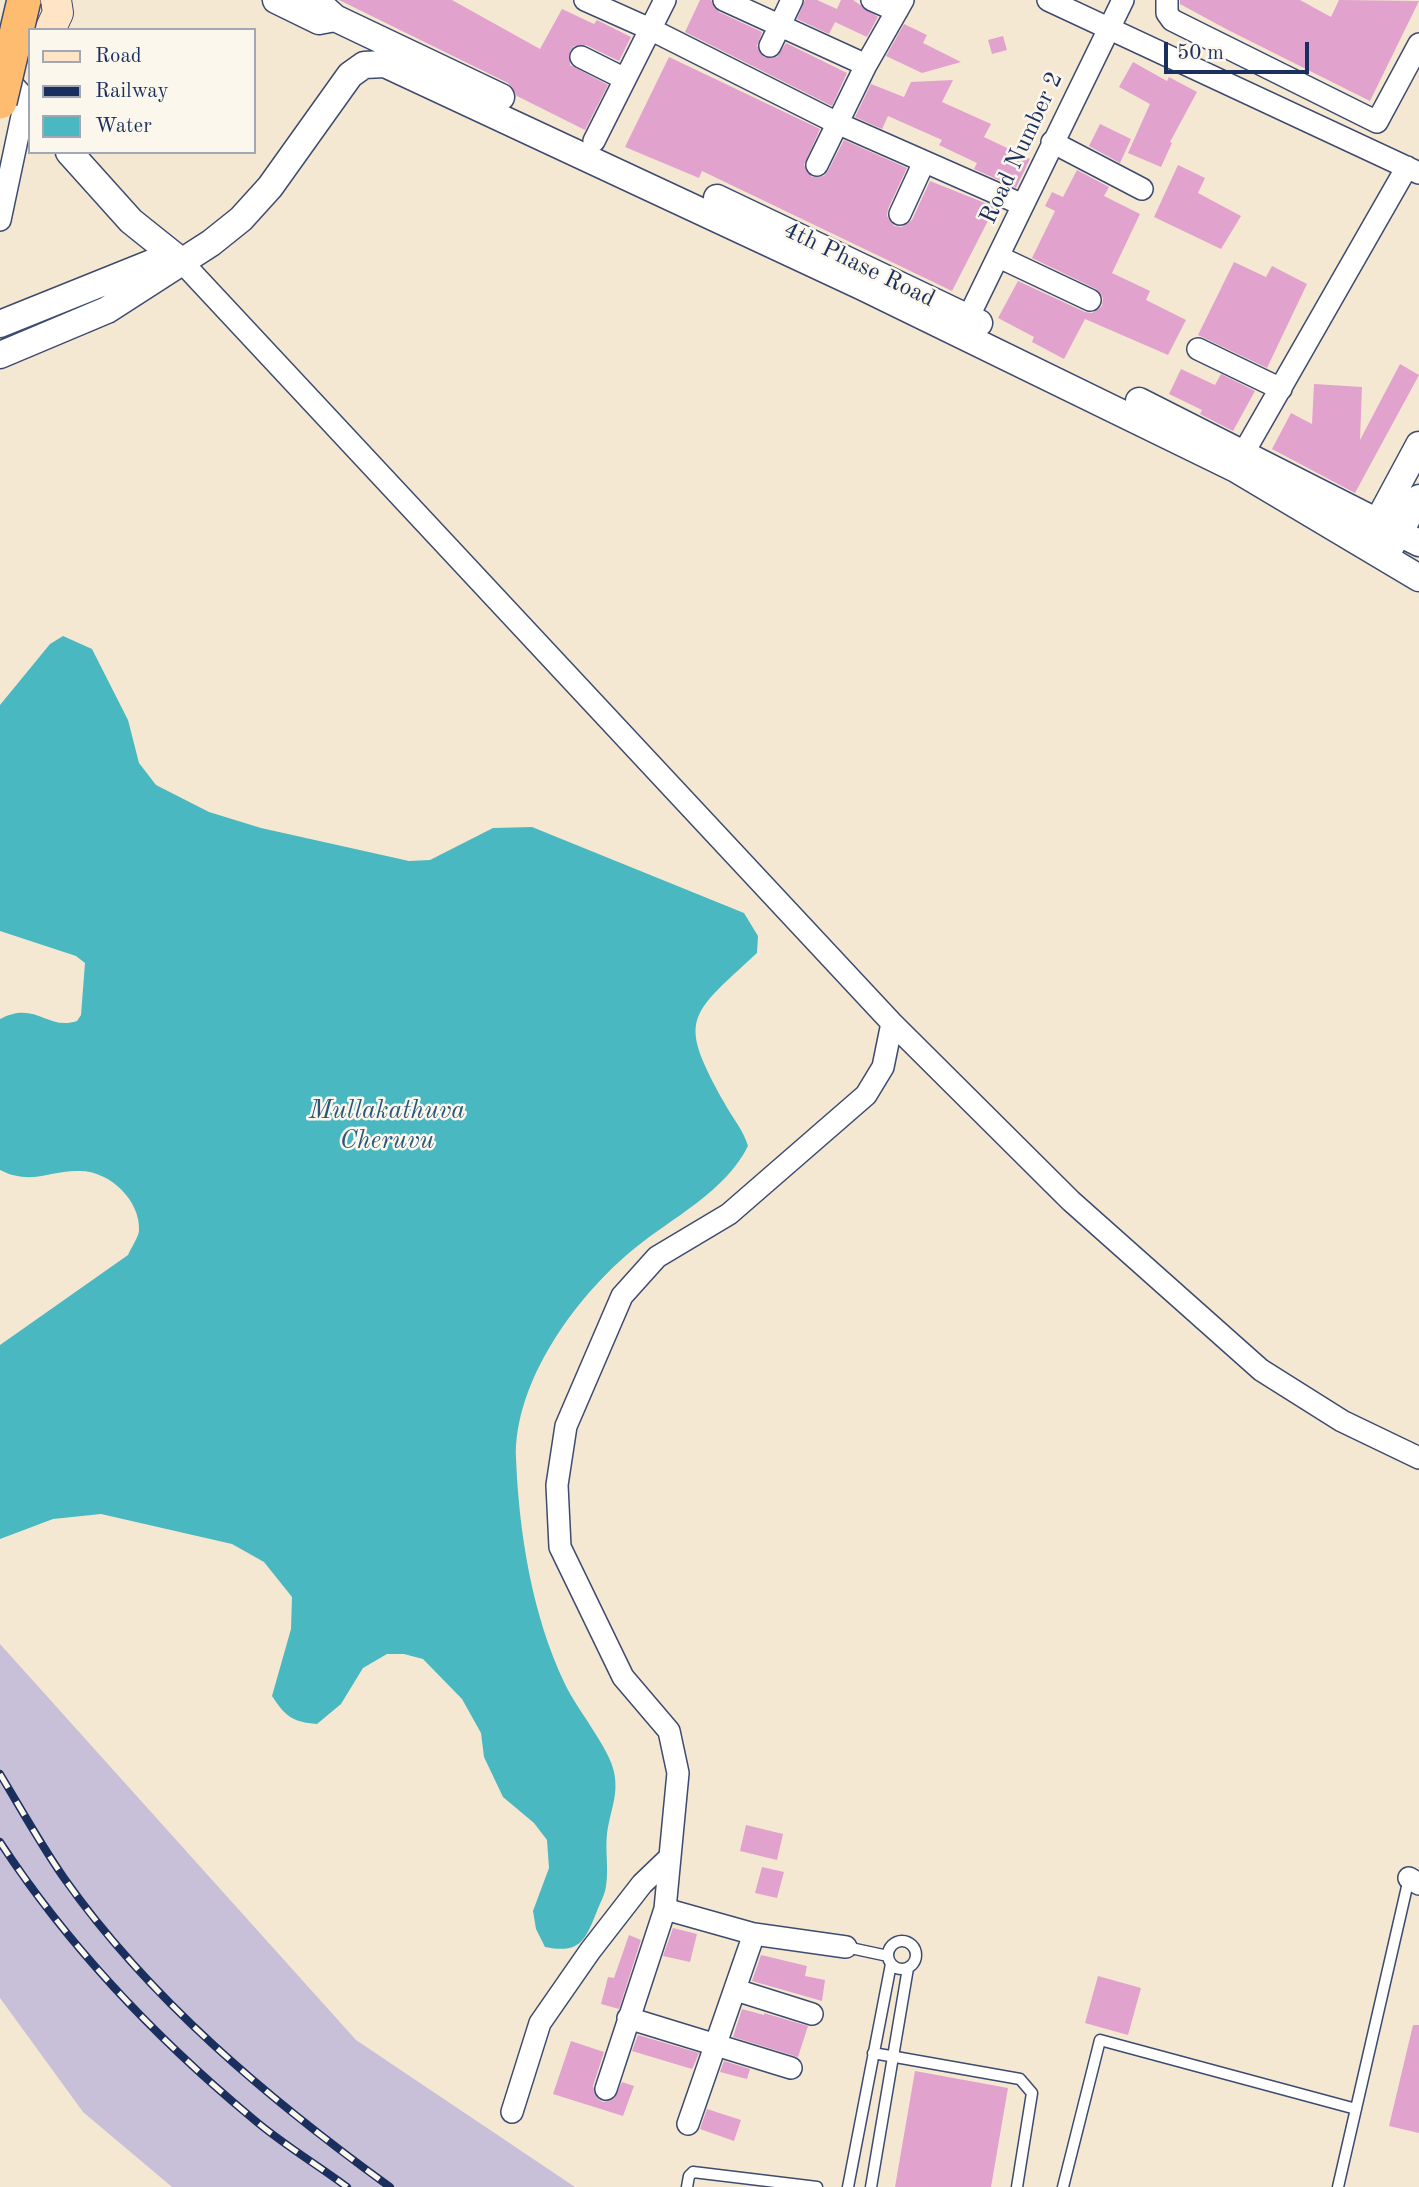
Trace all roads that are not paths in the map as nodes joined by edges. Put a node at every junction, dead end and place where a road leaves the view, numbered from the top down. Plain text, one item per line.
1 (24, 0) edge
2 (56, 0) edge
3 (585, 0) edge
4 (665, 0) edge
5 (724, 0) edge
6 (792, 0) edge
7 (872, 0) edge
8 (1048, 0) edge
9 (1123, 0) edge
10 (1167, 0) edge
11 (294, 2) edge
12 (900, 5) edge
13 (779, 26) junction
14 (51, 28) edge
15 (650, 29) junction
16 (1108, 29) junction
17 (0, 31) edge
18 (28, 40) edge
19 (1419, 44) edge
20 (769, 46) dead end
21 (581, 57) dead end
22 (866, 65) junction
23 (0, 74) edge
24 (625, 79) junction
25 (18, 104) edge
26 (837, 123) junction
27 (594, 141) junction
28 (1052, 142) junction
29 (71, 154) edge
30 (924, 162) junction
31 (817, 165) dead end
32 (1413, 170) edge
33 (1142, 189) dead end
34 (1023, 205) junction
35 (900, 214) dead end
36 (0, 220) edge
37 (999, 257) junction
38 (181, 261) junction
39 (1090, 300) dead end
40 (968, 318) junction
41 (0, 324) edge
42 (1198, 349) dead end
43 (0, 355) edge
44 (1281, 389) junction
45 (1419, 445) edge
46 (1244, 452) junction
47 (1419, 498) edge
48 (1399, 532) edge
49 (1375, 550) junction
50 (1419, 578) edge
51 (892, 1023) junction
52 (1419, 1458) edge
53 (667, 1860) junction
54 (1414, 1881) edge
55 (665, 1909) junction
56 (754, 1934) junction
57 (846, 1947) joint
58 (889, 1960) junction
59 (908, 1968) junction
60 (736, 1990) junction
61 (812, 2014) dead end
62 (628, 2018) junction
63 (715, 2045) junction
64 (873, 2053) junction
65 (893, 2056) junction
66 (791, 2068) dead end
67 (606, 2089) dead end
68 (1356, 2109) junction
69 (512, 2112) dead end
70 (688, 2124) dead end
71 (687, 2187) edge
72 (817, 2187) edge
73 (848, 2187) edge
74 (871, 2187) edge
75 (1017, 2187) edge
76 (1063, 2187) edge
77 (1338, 2187) edge

1 - 25 main road, bridge
2 - 14 main road
3 - 15 street
4 - 15 street
5 - 13 street
6 - 13 street
7 - 12 street
8 - 16 street
9 - 16 street, Road Number 2
10 - 19 street
11 - 27 street, 4th Phase Road
12 - 22 street
13 - 20 street
13 - 22 street
15 - 24 street
15 - 26 street
16 - 28 street, Road Number 2
16 - 32 street
17 - 18 main road
21 - 24 street
22 - 26 street
23 - 25 street
24 - 27 street
25 - 36 street
26 - 30 street
26 - 31 street
27 - 40 street, 4th Phase Road
28 - 33 street
28 - 34 street, Road Number 2
29 - 38 street
30 - 34 street
30 - 35 street
32 - 44 street
34 - 37 street, Road Number 2
37 - 39 street
37 - 40 street, Road Number 2
38 - 41 street
38 - 43 street
38 - 49 street, 4th Phase Road
38 - 51 street
40 - 46 street, 4th Phase Road
42 - 44 street
44 - 46 street
45 - 48 street
46 - 48 street, 4th Phase Road
47 - 48 street
48 - 49 street
49 - 50 street, 4th Phase Road
51 - 52 street
51 - 53 street
53 - 55 street
53 - 69 street
54 - 68 lane
55 - 56 street
55 - 62 street
56 - 57 street
56 - 60 street
57 - 58 lane
58 - 59 lane
58 - 59 lane
58 - 64 lane
59 - 65 lane
60 - 61 street
60 - 63 street
62 - 63 street
62 - 67 street
63 - 66 street
63 - 70 street
64 - 65 lane
64 - 73 lane
65 - 74 lane
65 - 75 lane
68 - 76 lane
68 - 77 lane
71 - 72 lane

